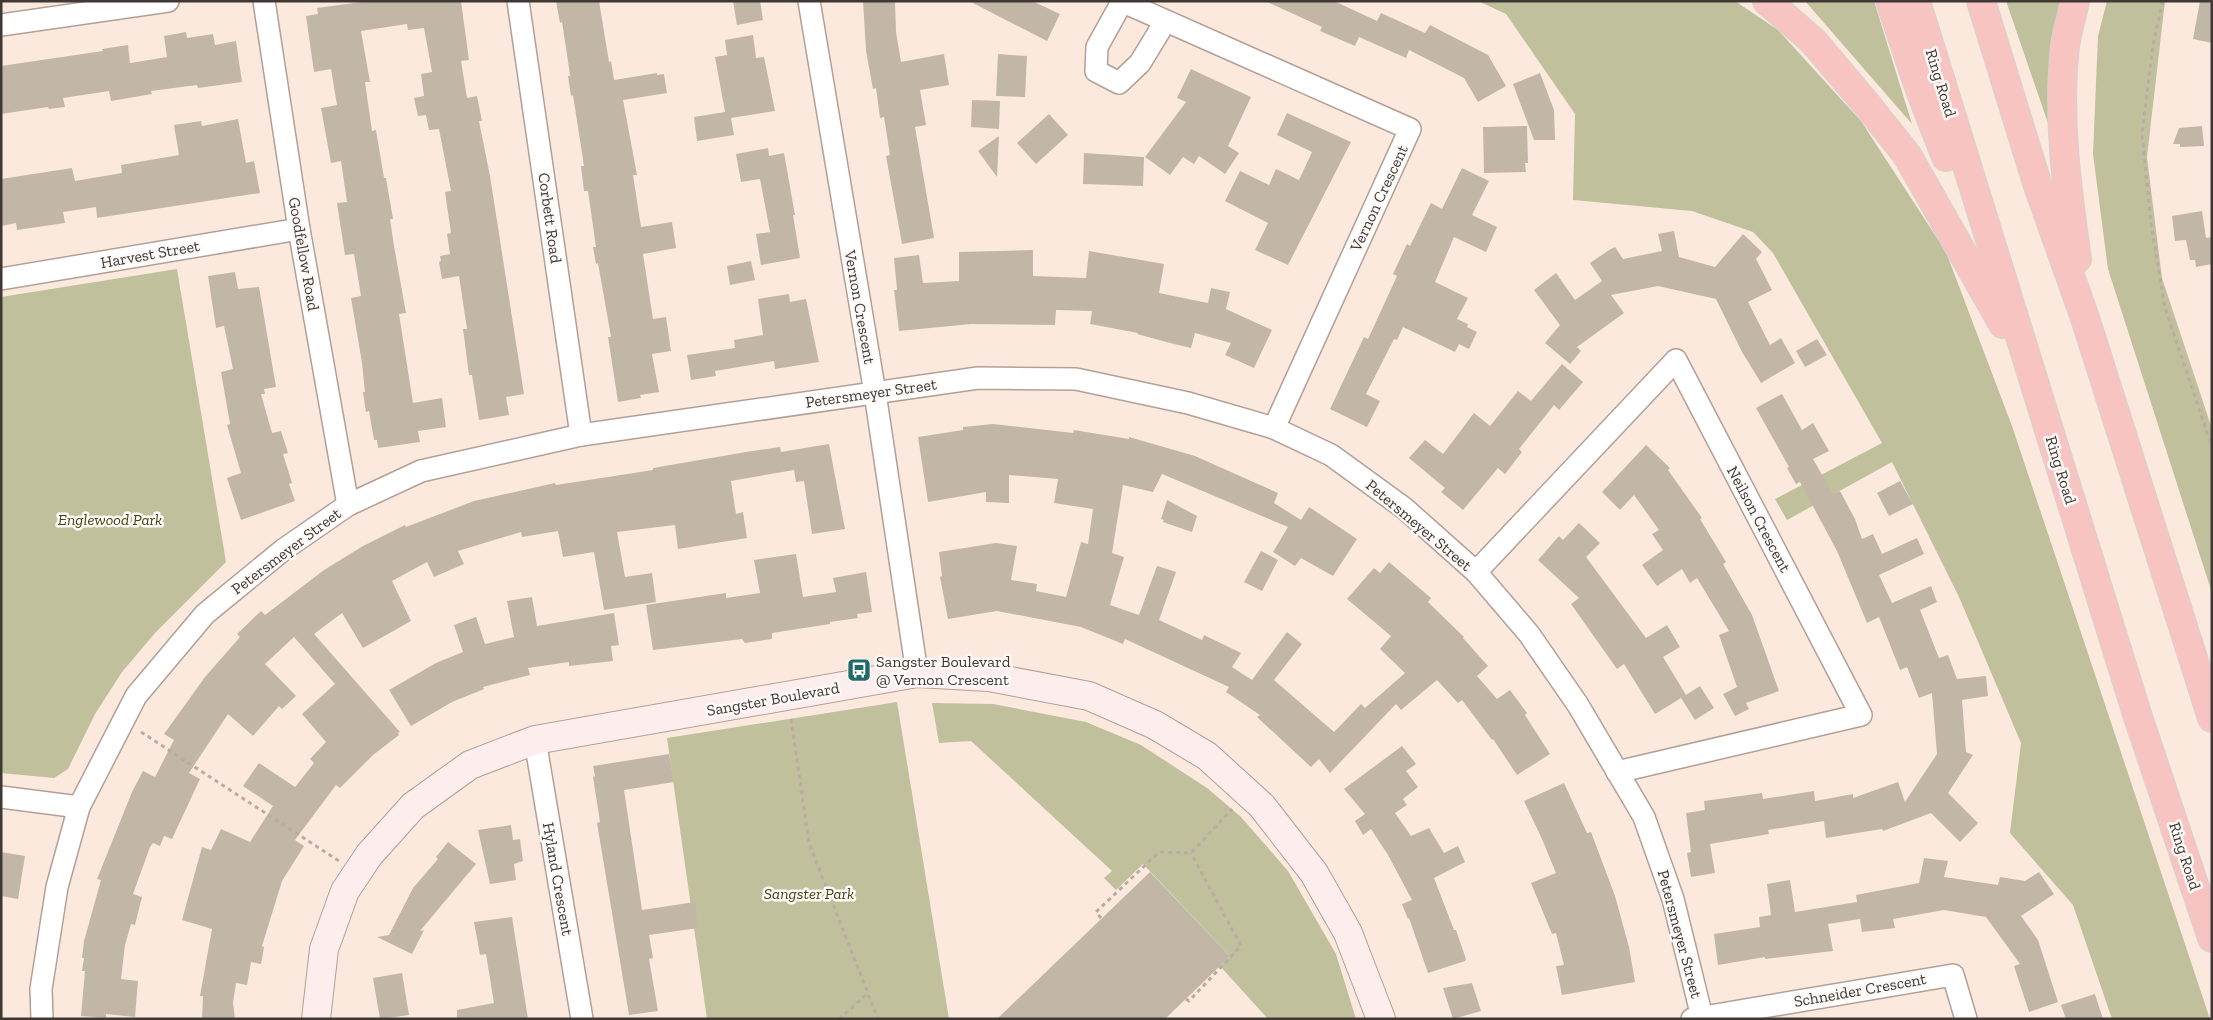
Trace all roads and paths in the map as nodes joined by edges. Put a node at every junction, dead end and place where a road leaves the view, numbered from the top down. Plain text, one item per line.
1 (168, 1) edge
2 (264, 1) edge
3 (518, 1) edge
4 (809, 1) edge
5 (1767, 1) edge
6 (1890, 1) edge
7 (1916, 1) edge
8 (1981, 1) edge
9 (2075, 1) edge
10 (2163, 1) edge
11 (1121, 2) edge
12 (1165, 22) junction
13 (1, 25) edge
14 (299, 229) junction
15 (1, 279) edge
16 (2085, 318) junction
17 (2028, 368) junction
18 (875, 393) junction
19 (1274, 428) junction
20 (581, 435) junction
21 (2212, 447) edge
22 (348, 505) junction
23 (1476, 572) junction
24 (917, 674) junction
25 (788, 697) junction
26 (2212, 718) edge
27 (124, 720) junction
28 (535, 740) junction
29 (1617, 772) junction
30 (1248, 793) junction
31 (1, 797) edge
32 (79, 807) junction
33 (1191, 853) junction
34 (357, 873) junction
35 (1101, 918) dead end
36 (2212, 938) edge
37 (868, 993) junction
38 (1186, 999) dead end
39 (1697, 1018) edge
40 (42, 1019) edge
41 (316, 1019) edge
42 (582, 1019) edge
43 (839, 1019) edge
44 (878, 1019) edge
45 (1381, 1019) edge
46 (1966, 1019) edge

1 - 13 street
2 - 14 street, Goodfellow Road
3 - 20 street, Corbett Road
4 - 18 street, Vernon Crescent
5 - 17 highway
6 - 17 highway
7 - 17 highway, Ring Road
8 - 16 highway
9 - 16 highway
10 - 21 path
11 - 12 street, Vernon Crescent
11 - 12 street, Vernon Crescent
12 - 19 street, Vernon Crescent
14 - 15 street, Harvest Street
14 - 22 street, Goodfellow Road
16 - 26 highway
17 - 36 highway, Ring Road
18 - 19 street, Petersmeyer Street
18 - 20 street, Petersmeyer Street
18 - 24 street, Vernon Crescent
19 - 23 street, Petersmeyer Street
20 - 22 street, Petersmeyer Street
22 - 27 street, Petersmeyer Street
23 - 29 street, Petersmeyer Street
23 - 29 street, Neilson Crescent
24 - 25 street, Sangster Boulevard
24 - 30 street, Sangster Boulevard
25 - 28 street, Sangster Boulevard
25 - 37 path
27 - 32 street, Petersmeyer Street
27 - 34 path
28 - 34 street, Sangster Boulevard
28 - 42 street, Hyland Crescent
29 - 39 street, Petersmeyer Street
30 - 33 path
30 - 45 street, Sangster Boulevard
31 - 32 street
32 - 40 street, Petersmeyer Street
33 - 35 path
33 - 38 path
34 - 41 street, Sangster Boulevard
37 - 43 path
37 - 44 path
39 - 46 street, Schneider Crescent

